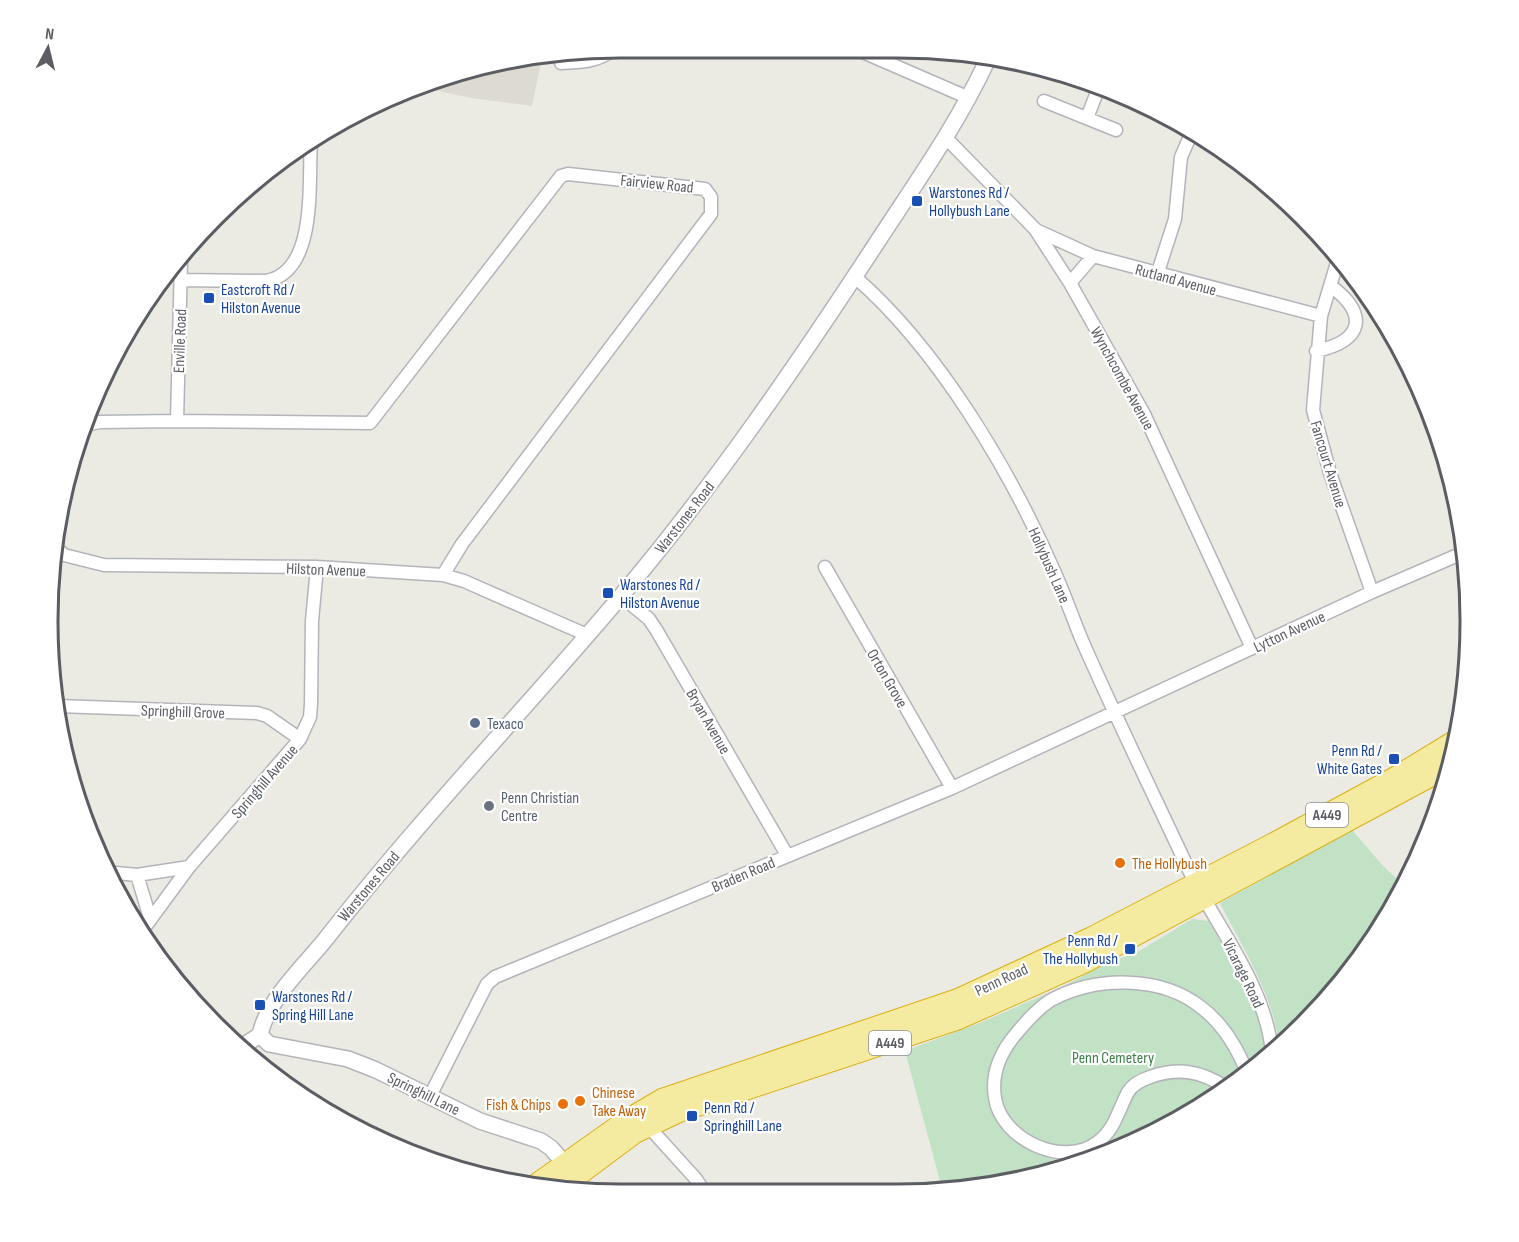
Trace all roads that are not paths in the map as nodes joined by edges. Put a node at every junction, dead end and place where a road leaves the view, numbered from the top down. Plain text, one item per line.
1 (877, 58) edge
2 (568, 61) edge
3 (561, 63) dead end
4 (985, 65) edge
5 (1096, 94) edge
6 (969, 98) junction
7 (1044, 101) dead end
8 (1086, 118) junction
9 (1116, 130) dead end
10 (947, 139) junction
11 (1189, 140) edge
12 (310, 152) edge
13 (1035, 229) junction
14 (1093, 256) junction
15 (1336, 268) edge
16 (181, 271) edge
17 (1156, 275) junction
18 (855, 277) junction
19 (181, 280) junction
20 (1070, 283) junction
21 (1331, 286) junction
22 (1321, 316) junction
23 (1316, 351) junction
24 (177, 422) junction
25 (94, 423) edge
26 (63, 554) edge
27 (1457, 556) edge
28 (317, 567) junction
29 (825, 567) dead end
30 (443, 575) junction
31 (1372, 592) junction
32 (621, 596) junction
33 (587, 635) junction
34 (1252, 648) junction
35 (65, 706) edge
36 (1115, 712) junction
37 (300, 739) junction
38 (1446, 746) edge
39 (1440, 771) edge
40 (952, 788) junction
41 (787, 855) junction
42 (189, 867) junction
43 (119, 873) edge
44 (137, 875) junction
45 (1199, 891) junction
46 (150, 918) junction
47 (147, 923) edge
48 (260, 1035) junction
49 (1271, 1042) edge
50 (248, 1043) edge
51 (1243, 1065) edge
52 (1218, 1084) edge
53 (430, 1096) junction
54 (648, 1126) junction
55 (564, 1161) junction
56 (543, 1178) edge
57 (568, 1181) edge
58 (571, 1181) edge
59 (699, 1184) edge

1 - 6 street
2 - 3 street
4 - 6 street, Warstones Road
5 - 8 street
6 - 10 street, Warstones Road
7 - 8 street
8 - 9 street
10 - 13 street, Wynchcombe Avenue
10 - 18 street, Warstones Road
11 - 17 street
12 - 19 street
13 - 14 street, Rutland Avenue
13 - 20 street, Wynchcombe Avenue
14 - 17 street, Rutland Avenue
14 - 20 street
15 - 21 street, Fancourt Avenue
16 - 19 street, Enville Road
17 - 22 street, Rutland Avenue
18 - 32 street, Warstones Road
18 - 36 street, Hollybush Lane
19 - 24 street, Enville Road
20 - 34 street, Wynchcombe Avenue
21 - 22 street, Fancourt Avenue
21 - 23 street
22 - 23 street, Fancourt Avenue
23 - 31 street, Fancourt Avenue
24 - 25 street
24 - 30 street, Fairview Road
26 - 28 street, Hilston Avenue
27 - 31 street, Lytton Avenue
28 - 30 street, Hilston Avenue
28 - 37 street, Springhill Avenue
29 - 40 street, Orton Grove
30 - 33 street, Hilston Avenue
31 - 34 street, Lytton Avenue
32 - 33 street, Warstones Road
32 - 41 street, Bryan Avenue
33 - 48 street, Warstones Road
34 - 36 street, Lytton Avenue
35 - 37 street, Springhill Grove
36 - 40 street, Braden Road
36 - 45 street, Hollybush Lane
37 - 42 street, Springhill Avenue
38 - 45 highway, Penn Road / A449
39 - 45 highway, Penn Road / A449
40 - 41 street, Braden Road
41 - 53 street, Braden Road
42 - 44 street
42 - 46 street, Springhill Avenue
43 - 44 street
44 - 46 street
45 - 49 street, Vicarage Road
45 - 54 highway, Penn Road / A449
45 - 55 highway, Penn Road / A449
46 - 47 street, Springhill Avenue
48 - 50 street
48 - 53 street, Springhill Lane
51 - 52 street
53 - 55 street, Springhill Lane
54 - 58 highway, Penn Road / A449
54 - 59 street
55 - 56 highway, Penn Road / A449
55 - 57 street, Springhill Lane

